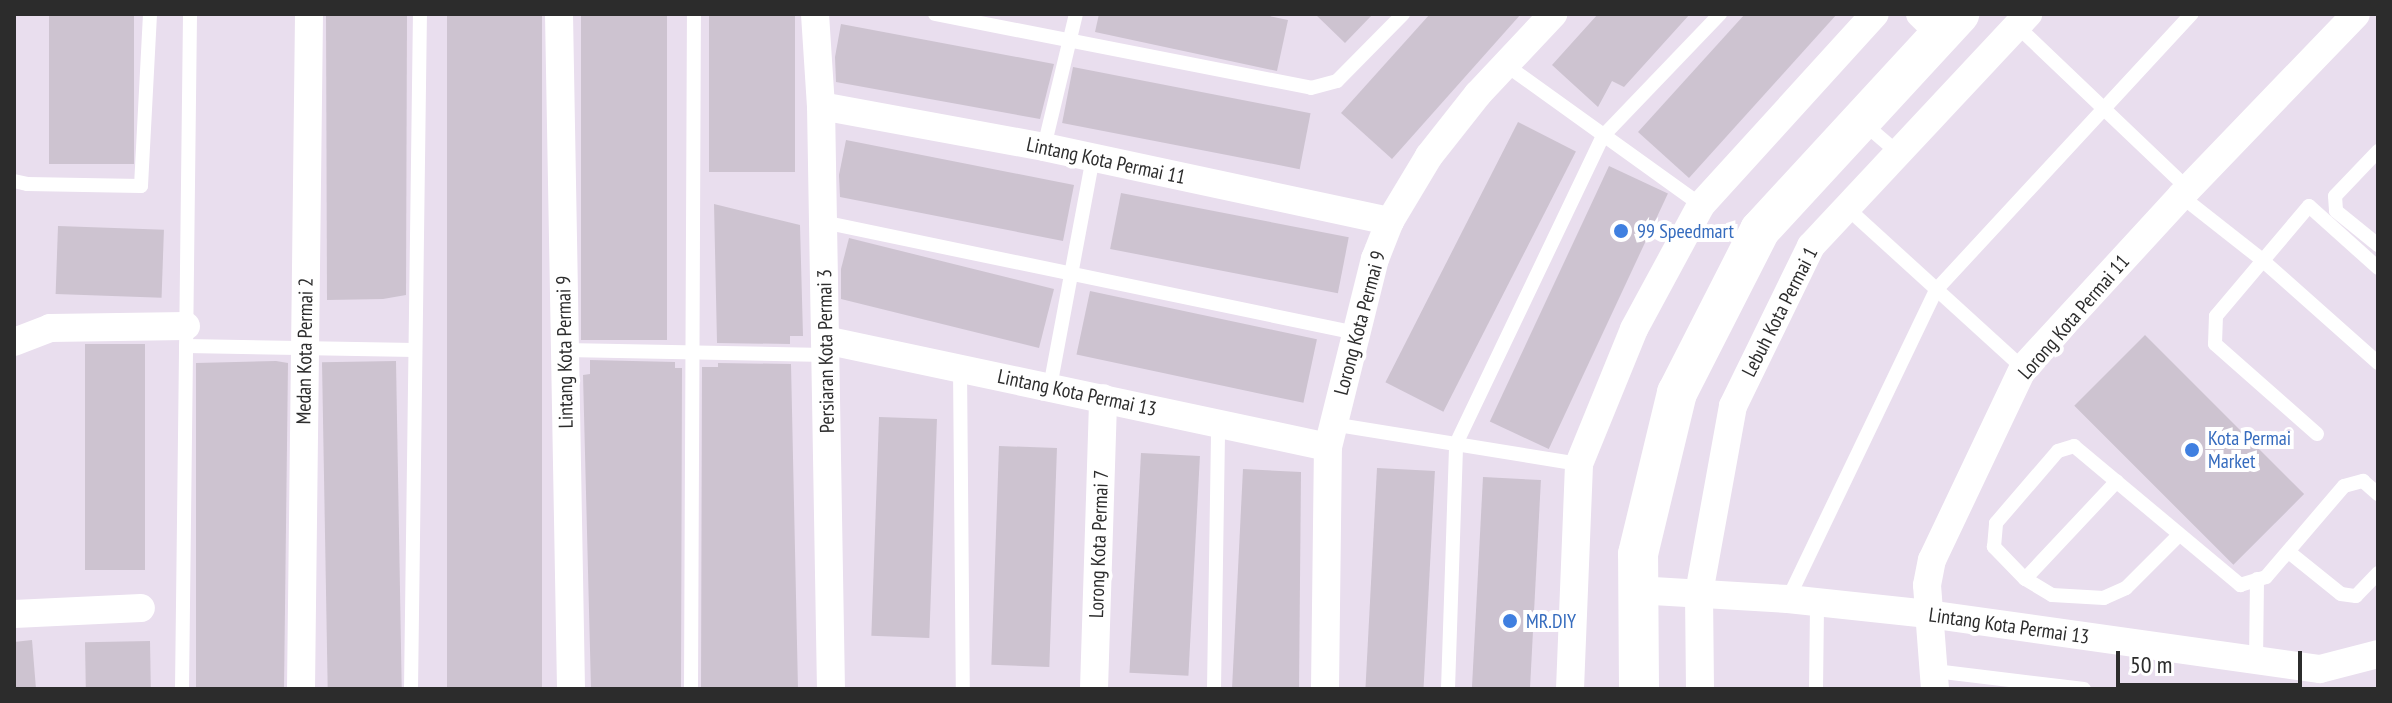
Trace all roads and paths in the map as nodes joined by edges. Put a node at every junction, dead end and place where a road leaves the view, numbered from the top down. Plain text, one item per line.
1 (150, 14) edge
2 (190, 14) edge
3 (309, 14) edge
4 (420, 14) edge
5 (559, 14) edge
6 (694, 14) edge
7 (815, 14) edge
8 (935, 14) edge
9 (1076, 14) edge
10 (1403, 14) edge
11 (1553, 14) edge
12 (1720, 14) edge
13 (1875, 14) edge
14 (2192, 14) edge
15 (2356, 14) edge
16 (2022, 20) edge
17 (1940, 21) edge
18 (1072, 41) junction
19 (1506, 65) junction
20 (821, 106) junction
21 (2105, 110) junction
22 (1860, 121) junction
23 (1603, 136) junction
24 (1044, 147) junction
25 (2378, 151) edge
26 (1897, 152) junction
27 (1093, 158) junction
28 (14, 181) edge
29 (2185, 192) junction
30 (1701, 205) junction
31 (1846, 207) junction
32 (1390, 221) junction
33 (823, 222) junction
34 (2378, 245) edge
35 (2261, 259) junction
36 (2378, 268) edge
37 (1072, 273) junction
38 (1936, 290) junction
39 (1356, 333) junction
40 (186, 336) junction
41 (14, 342) edge
42 (305, 346) junction
43 (826, 347) junction
44 (415, 350) junction
45 (565, 350) junction
46 (692, 352) junction
47 (2378, 363) edge
48 (960, 368) junction
49 (2023, 368) junction
50 (1050, 387) junction
51 (1103, 398) junction
52 (1218, 422) junction
53 (2317, 434) dead end
54 (1330, 435) junction
55 (1456, 444) junction
56 (1579, 464) junction
57 (2117, 481) junction
58 (2378, 494) edge
59 (2179, 535) junction
60 (2290, 553) junction
61 (2378, 573) edge
62 (2025, 579) junction
63 (2257, 579) junction
64 (1636, 590) junction
65 (1699, 593) junction
66 (1788, 599) junction
67 (1817, 602) junction
68 (141, 608) dead end
69 (14, 614) edge
70 (1928, 614) junction
71 (2378, 654) edge
72 (2256, 662) junction
73 (1935, 680) edge
74 (182, 689) edge
75 (301, 689) edge
76 (411, 689) edge
77 (571, 689) edge
78 (691, 689) edge
79 (831, 689) edge
80 (963, 689) edge
81 (1094, 689) edge
82 (1214, 689) edge
83 (1325, 689) edge
84 (1448, 689) edge
85 (1570, 689) edge
86 (1639, 689) edge
87 (1700, 689) edge
88 (1816, 689) edge
89 (2084, 689) edge

1 - 28 lane
2 - 40 lane
3 - 42 street, Medan Kota Permai 2
4 - 44 lane
5 - 45 street, Lintang Kota Permai 9
6 - 46 lane
7 - 20 street, Persiaran Kota Permai 3
8 - 18 lane
9 - 18 lane
10 - 18 lane
11 - 19 street, Lorong Kota Permai 9
12 - 23 lane
13 - 30 street
14 - 21 lane
15 - 29 street, Lorong Kota Permai 11
16 - 21 lane
16 - 26 street, Lebuh Kota Permai 1
17 - 22 street
18 - 24 lane
19 - 23 lane
19 - 32 street, Lorong Kota Permai 9
20 - 24 street, Lintang Kota Permai 11
20 - 33 street, Persiaran Kota Permai 3
21 - 29 lane
21 - 38 lane
22 - 26 lane
22 - 64 street
23 - 30 lane
23 - 55 lane
24 - 27 street, Lintang Kota Permai 11
25 - 34 lane
26 - 31 street, Lebuh Kota Permai 1
27 - 32 street, Lintang Kota Permai 11
27 - 37 lane
29 - 35 lane
29 - 49 street, Lorong Kota Permai 11
30 - 56 street
31 - 38 lane
31 - 65 street, Lebuh Kota Permai 1
32 - 39 street, Lorong Kota Permai 9
33 - 37 lane
33 - 43 street, Persiaran Kota Permai 3
35 - 36 lane
35 - 47 lane
35 - 53 lane
37 - 39 lane
37 - 50 lane
38 - 49 lane
38 - 66 lane
39 - 54 street, Lorong Kota Permai 9
40 - 41 street
40 - 42 lane
40 - 74 lane
42 - 44 lane
42 - 75 street, Medan Kota Permai 2
43 - 46 lane
43 - 48 street, Lintang Kota Permai 13
43 - 79 street, Persiaran Kota Permai 3
44 - 76 lane
45 - 46 lane
45 - 77 street, Lintang Kota Permai 9
46 - 78 lane
48 - 50 street, Lintang Kota Permai 13
48 - 80 lane
49 - 70 street, Lorong Kota Permai 11
50 - 51 street, Lintang Kota Permai 13
51 - 52 street, Lintang Kota Permai 13
51 - 81 street, Lorong Kota Permai 7
52 - 54 street, Lintang Kota Permai 13
52 - 82 lane
54 - 55 lane
54 - 83 street, Lorong Kota Permai 9
55 - 56 lane
55 - 84 lane
56 - 85 street
57 - 59 lane
57 - 62 lane
57 - 62 lane
58 - 60 lane
59 - 62 lane
59 - 63 lane
60 - 61 lane
60 - 63 lane
63 - 72 lane
64 - 65 street, Lintang Kota Permai 13
64 - 86 street
65 - 66 street, Lintang Kota Permai 13
65 - 87 street, Lebuh Kota Permai 1
66 - 67 street, Lintang Kota Permai 13
67 - 70 street, Lintang Kota Permai 13
67 - 88 lane
68 - 69 street
70 - 72 street, Lintang Kota Permai 13
70 - 73 street, Lorong Kota Permai 11
71 - 72 street, Lintang Kota Permai 13
73 - 89 lane

